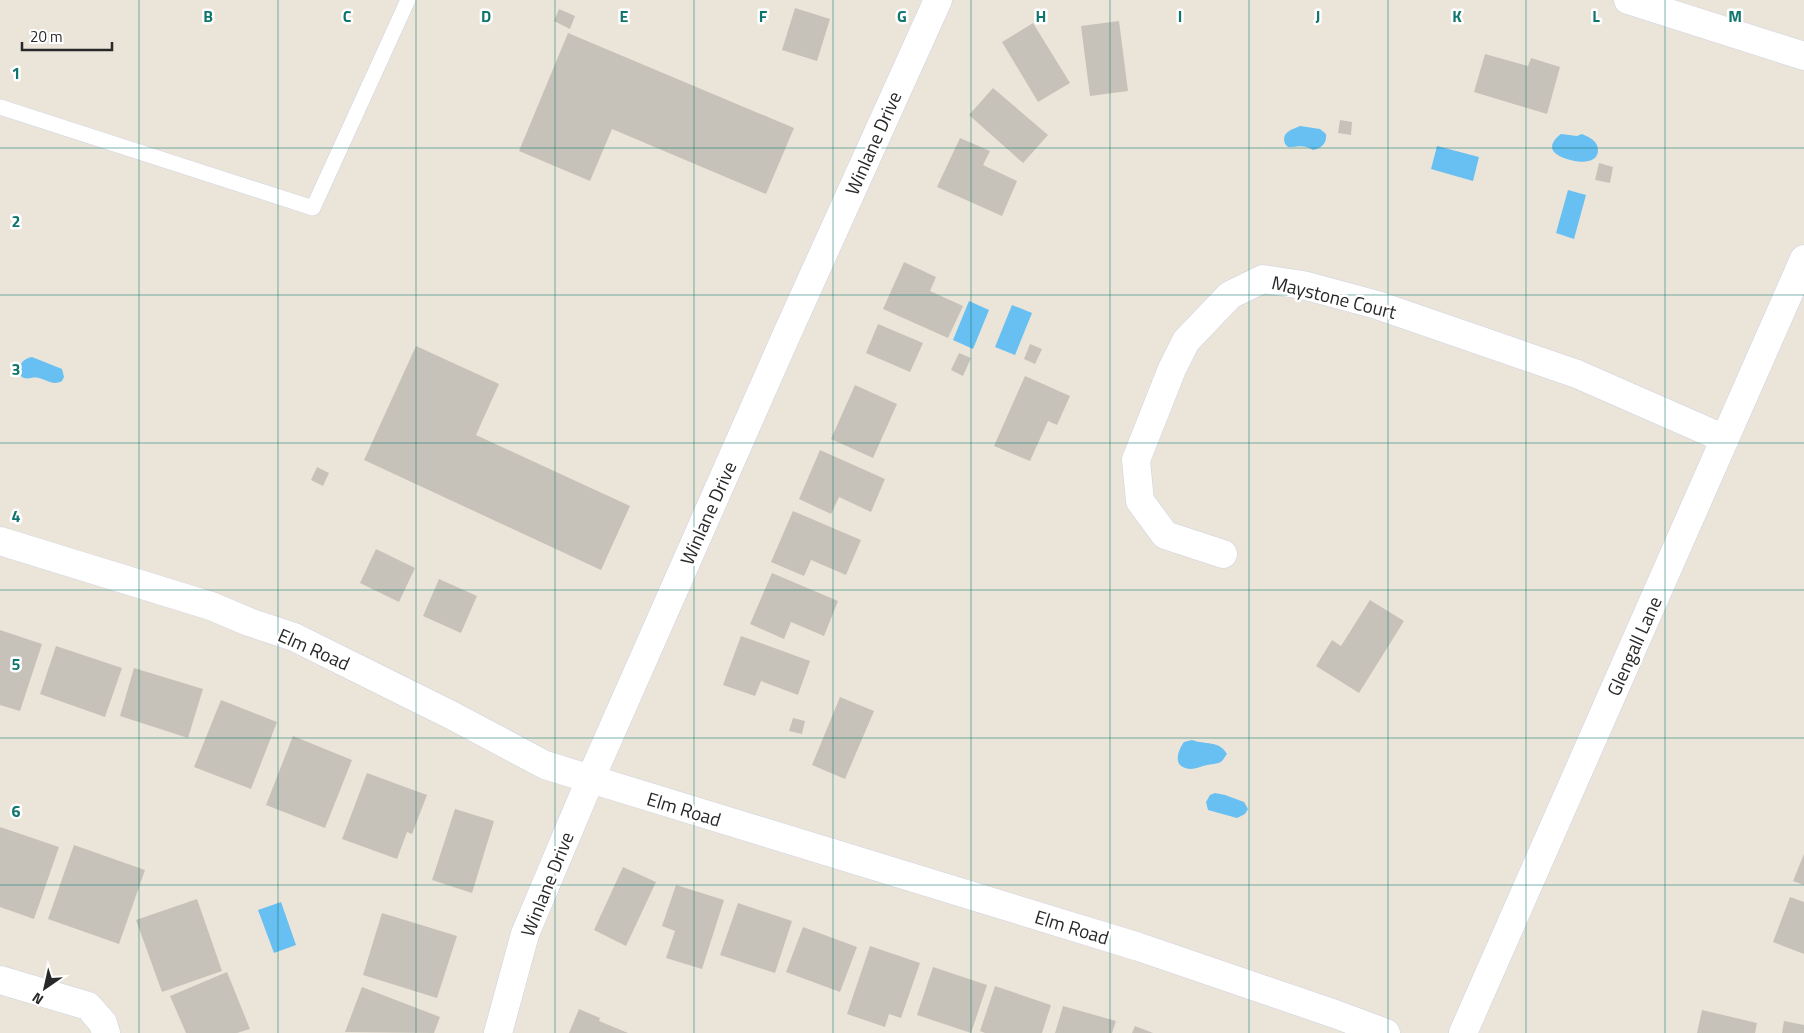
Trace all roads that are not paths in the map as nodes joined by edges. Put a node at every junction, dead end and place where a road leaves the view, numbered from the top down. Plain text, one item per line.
1 (408, 0) edge
2 (938, 0) edge
3 (1628, 0) edge
4 (1804, 56) edge
5 (0, 107) edge
6 (1804, 259) edge
7 (1725, 439) junction
8 (0, 541) edge
9 (1223, 554) dead end
10 (590, 780) junction
11 (0, 980) edge
12 (106, 1033) edge
13 (498, 1033) edge
14 (1386, 1033) edge
15 (1463, 1033) edge

1 - 5 lane
2 - 10 street, Winlane Drive
3 - 4 street
6 - 7 street, Glengall Lane
7 - 9 street, Maystone Court
7 - 15 street, Glengall Lane
8 - 10 street, Elm Road
10 - 13 street, Winlane Drive
10 - 14 street, Elm Road
11 - 12 street

